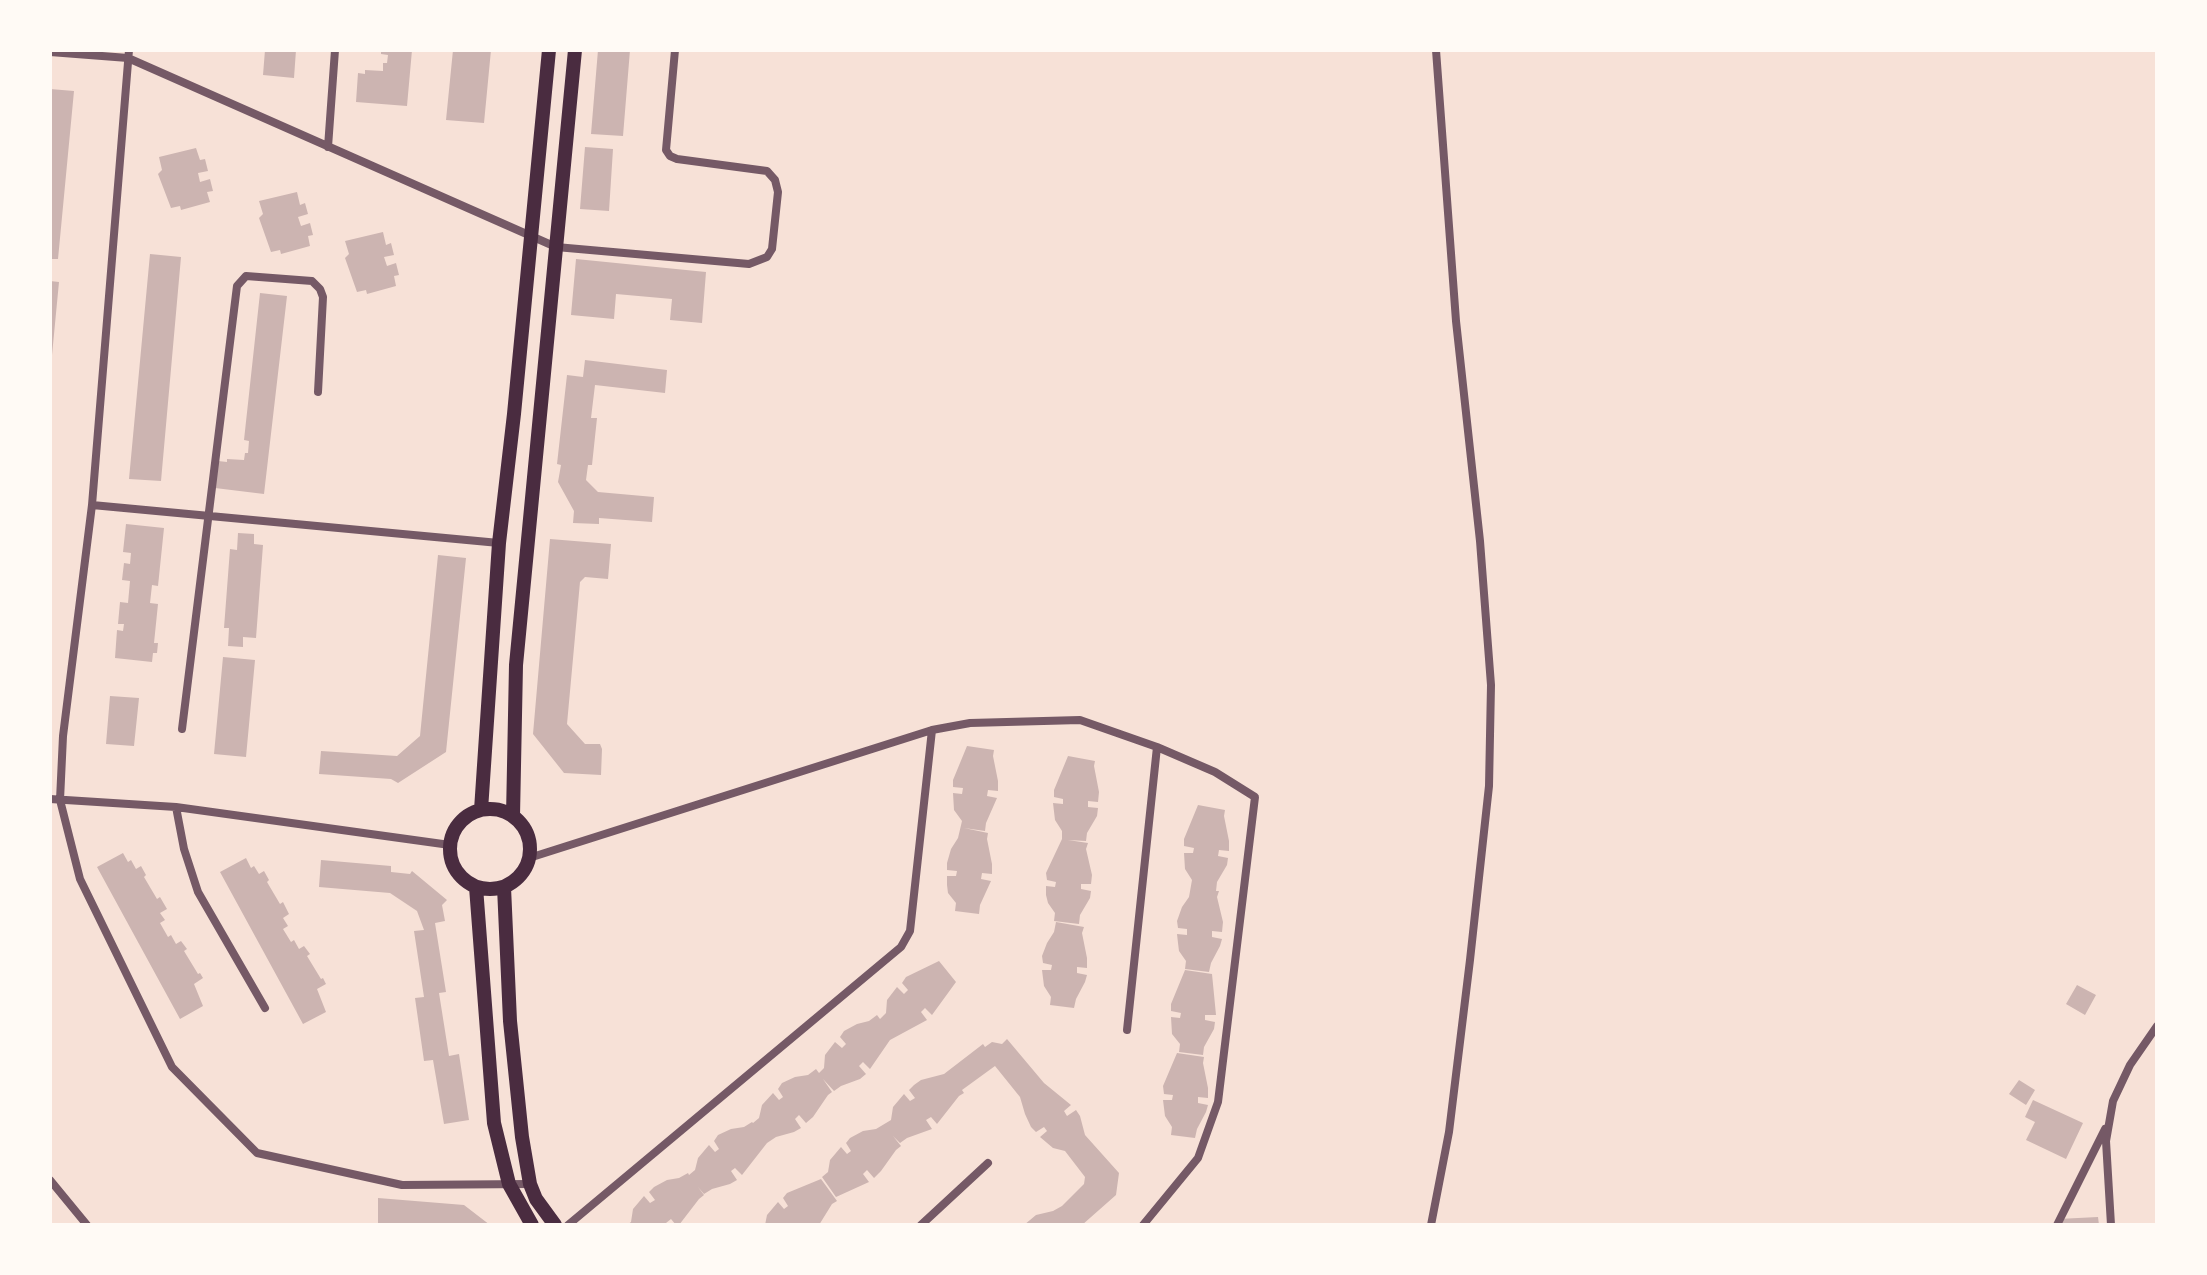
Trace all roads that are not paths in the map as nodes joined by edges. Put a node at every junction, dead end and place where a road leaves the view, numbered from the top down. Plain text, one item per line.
1 (335, 50) edge
2 (549, 50) edge
3 (575, 50) edge
4 (675, 50) edge
5 (1436, 50) edge
6 (50, 52) edge
7 (128, 54) edge
8 (328, 147) junction
9 (531, 237) junction
10 (556, 247) junction
11 (318, 392) dead end
12 (92, 505) junction
13 (209, 516) junction
14 (499, 543) junction
15 (182, 729) dead end
16 (932, 730) junction
17 (1157, 747) junction
18 (50, 799) edge
19 (60, 800) junction
20 (176, 807) junction
21 (481, 810) junction
22 (513, 816) junction
23 (450, 845) junction
24 (529, 858) junction
25 (476, 887) junction
26 (504, 887) junction
27 (265, 1008) dead end
28 (2157, 1026) edge
29 (1127, 1030) dead end
30 (2109, 1122) junction
31 (988, 1163) dead end
32 (50, 1180) edge
33 (509, 1184) junction
34 (530, 1184) junction
35 (87, 1225) edge
36 (532, 1225) edge
37 (555, 1225) edge
38 (568, 1225) edge
39 (921, 1225) edge
40 (1143, 1225) edge
41 (1431, 1225) edge
42 (2057, 1225) edge
43 (2111, 1225) edge

1 - 8 street
2 - 9 main road
3 - 10 main road
4 - 10 street
5 - 41 street
6 - 7 street
7 - 8 street
7 - 12 street
8 - 9 street
9 - 10 street
9 - 14 main road
10 - 22 main road
11 - 13 street
12 - 13 street
12 - 19 street
13 - 14 street
13 - 15 street
14 - 21 main road
16 - 17 street
16 - 24 street
16 - 38 street
17 - 29 street
17 - 40 street
18 - 19 street
19 - 20 street
19 - 33 street
20 - 23 street
20 - 27 street
21 - 22 main road
21 - 23 main road
22 - 24 main road
23 - 25 main road
24 - 26 main road
25 - 26 main road
25 - 33 main road
26 - 34 main road
28 - 30 street
30 - 42 street
30 - 43 street
31 - 39 street
32 - 35 street
33 - 34 street
33 - 36 main road
34 - 37 main road

